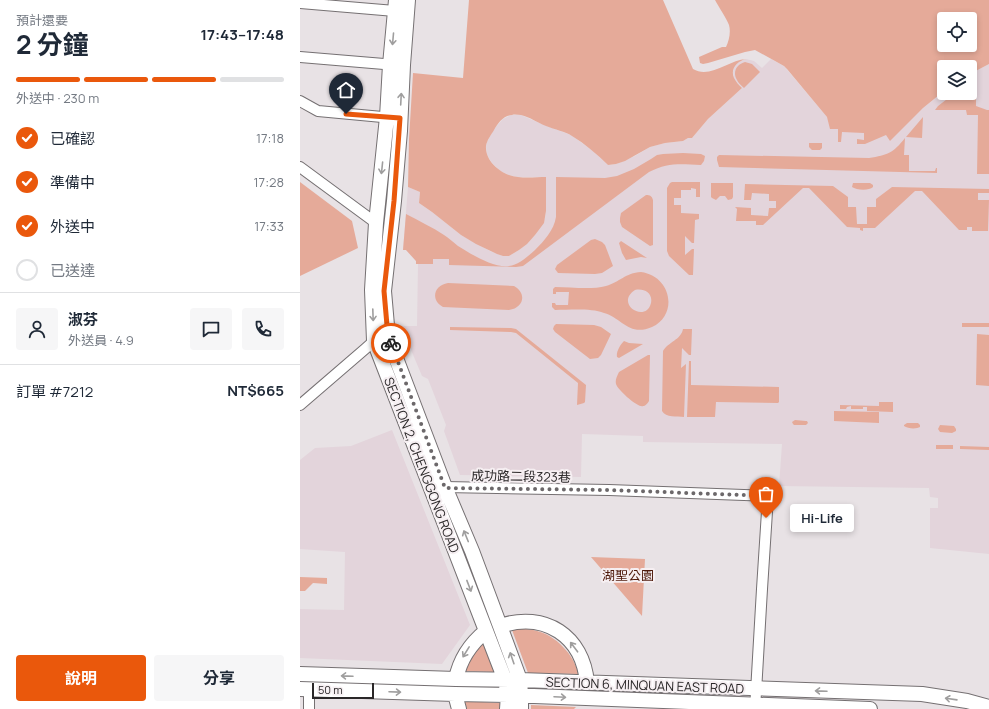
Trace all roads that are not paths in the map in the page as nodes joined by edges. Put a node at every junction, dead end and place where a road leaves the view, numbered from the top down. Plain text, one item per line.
1 (408, 0) edge
2 (300, 3) edge
3 (396, 5) edge
4 (300, 57) edge
5 (396, 65) junction
6 (300, 102) edge
7 (394, 118) junction
8 (300, 167) edge
9 (376, 223) junction
10 (388, 337) junction
11 (374, 341) junction
12 (300, 405) edge
13 (439, 490) junction
14 (500, 626) junction
15 (486, 631) junction
16 (300, 674) edge
17 (456, 679) junction
18 (505, 680) junction
19 (520, 680) junction
20 (587, 683) junction
21 (305, 689) edge
22 (756, 689) junction
23 (455, 694) junction
24 (516, 700) edge
25 (585, 704) edge
26 (755, 707) edge
27 (989, 707) edge
28 (309, 709) edge
29 (459, 709) edge
30 (507, 709) edge
31 (870, 709) edge

1 - 5 main road, SECTION 2, CHENGGONG ROAD
2 - 3 street
3 -> 5 main road, SECTION 2, CHENGGONG ROAD
4 - 5 street
5 - 7 main road, SECTION 2, CHENGGONG ROAD
6 - 7 street
7 -> 9 main road, SECTION 2, CHENGGONG ROAD
7 - 10 main road, SECTION 2, CHENGGONG ROAD
8 - 9 street
9 -> 11 main road, SECTION 2, CHENGGONG ROAD
10 - 11 street
10 - 13 main road, SECTION 2, CHENGGONG ROAD
11 - 12 street
11 - 13 main road, SECTION 2, CHENGGONG ROAD
14 -> 13 main road, SECTION 2, CHENGGONG ROAD
13 -> 15 main road, SECTION 2, CHENGGONG ROAD
13 - 22 street, 成功路二段323巷
19 -> 14 main road, SECTION 2, CHENGGONG ROAD
20 -> 14 main road
15 -> 17 main road
15 - 18 main road, SECTION 2, CHENGGONG ROAD
17 -> 16 main road, SECTION 6, MINQUAN EAST ROAD
17 - 18 main road, SECTION 6, MINQUAN EAST ROAD
18 - 19 main road, SECTION 6, MINQUAN EAST ROAD
18 - 24 main road, SECTION 2, CHENGGONG ROAD
19 - 20 main road, SECTION 6, MINQUAN EAST ROAD
19 - 24 main road, SECTION 2, CHENGGONG ROAD
20 - 22 main road, SECTION 6, MINQUAN EAST ROAD
21 -> 23 main road, SECTION 6, MINQUAN EAST ROAD
21 - 28 street
22 - 26 street
27 -> 22 main road, SECTION 6, MINQUAN EAST ROAD
23 - 24 main road, SECTION 6, MINQUAN EAST ROAD
23 - 29 main road
24 -> 25 main road, SECTION 6, MINQUAN EAST ROAD
24 - 30 main road, SECTION 2, CHENGGONG ROAD
25 - 26 main road, SECTION 6, MINQUAN EAST ROAD
26 - 31 main road, SECTION 6, MINQUAN EAST ROAD

